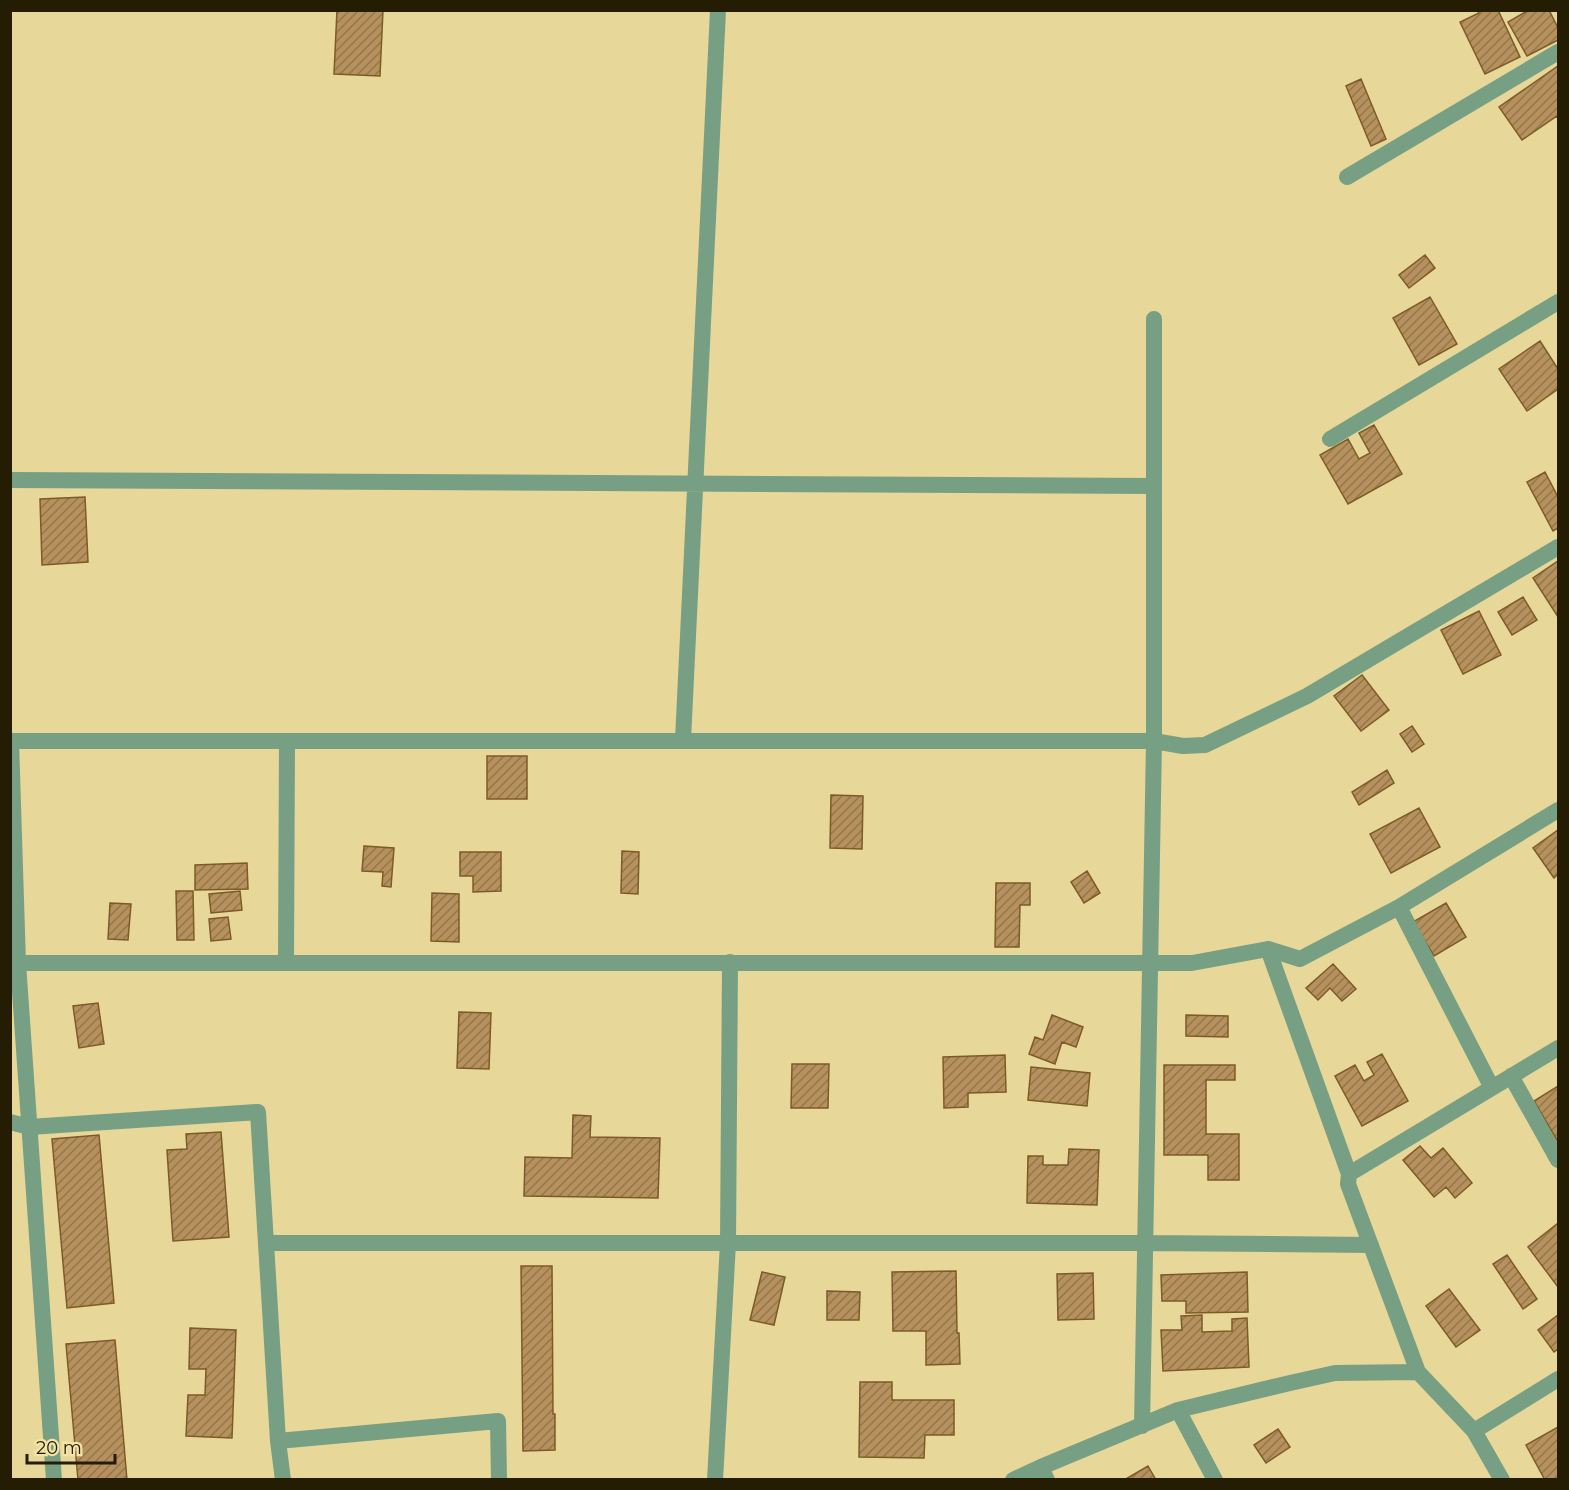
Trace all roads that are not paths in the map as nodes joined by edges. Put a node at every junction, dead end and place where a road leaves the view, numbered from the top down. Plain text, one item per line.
1 (718, 10) edge
2 (1558, 52) edge
3 (1347, 177) dead end
4 (1558, 302) edge
5 (1154, 319) dead end
6 (1330, 440) dead end
7 (11, 480) edge
8 (696, 483) junction
9 (1154, 486) junction
10 (1558, 547) edge
11 (683, 740) junction
12 (287, 741) junction
13 (1154, 741) junction
14 (1558, 810) edge
15 (1399, 907) junction
16 (1268, 949) junction
17 (286, 962) junction
18 (730, 962) junction
19 (18, 963) junction
20 (1150, 963) junction
21 (1558, 1048) edge
22 (1511, 1076) junction
23 (1492, 1088) junction
24 (10, 1122) edge
25 (29, 1127) junction
26 (1558, 1160) edge
27 (1349, 1174) junction
28 (728, 1243) junction
29 (1145, 1243) junction
30 (266, 1244) junction
31 (1371, 1245) junction
32 (1418, 1372) junction
33 (1558, 1379) edge
34 (1178, 1410) junction
35 (1142, 1426) junction
36 (1474, 1431) junction
37 (278, 1441) junction
38 (1044, 1473) edge
39 (54, 1479) edge
40 (283, 1479) edge
41 (499, 1479) edge
42 (715, 1479) edge
43 (1014, 1479) edge
44 (1215, 1479) edge
45 (1502, 1479) edge

1 - 8 street
2 - 3 street
4 - 6 street
5 - 9 street
7 - 8 street
8 - 9 street
8 - 11 street
9 - 13 street
10 - 13 street
11 - 12 street
11 - 13 street
12 - 17 street
12 - 19 street
13 - 20 street
14 - 15 street
15 - 16 street
15 - 23 street
16 - 20 street
16 - 27 street
17 - 18 street
17 - 19 street
18 - 20 street
18 - 28 street
19 - 25 street
20 - 29 street
21 - 22 street
22 - 23 street
22 - 26 street
23 - 27 street
24 - 25 street
25 - 30 street
25 - 39 street
27 - 31 street
28 - 29 street
28 - 30 street
28 - 42 street
29 - 31 street
29 - 35 street
30 - 37 street
31 - 32 street
32 - 34 street
32 - 36 street
33 - 36 street
34 - 35 street
34 - 44 street
35 - 38 street
36 - 45 street
37 - 40 street
37 - 41 street
38 - 43 street

